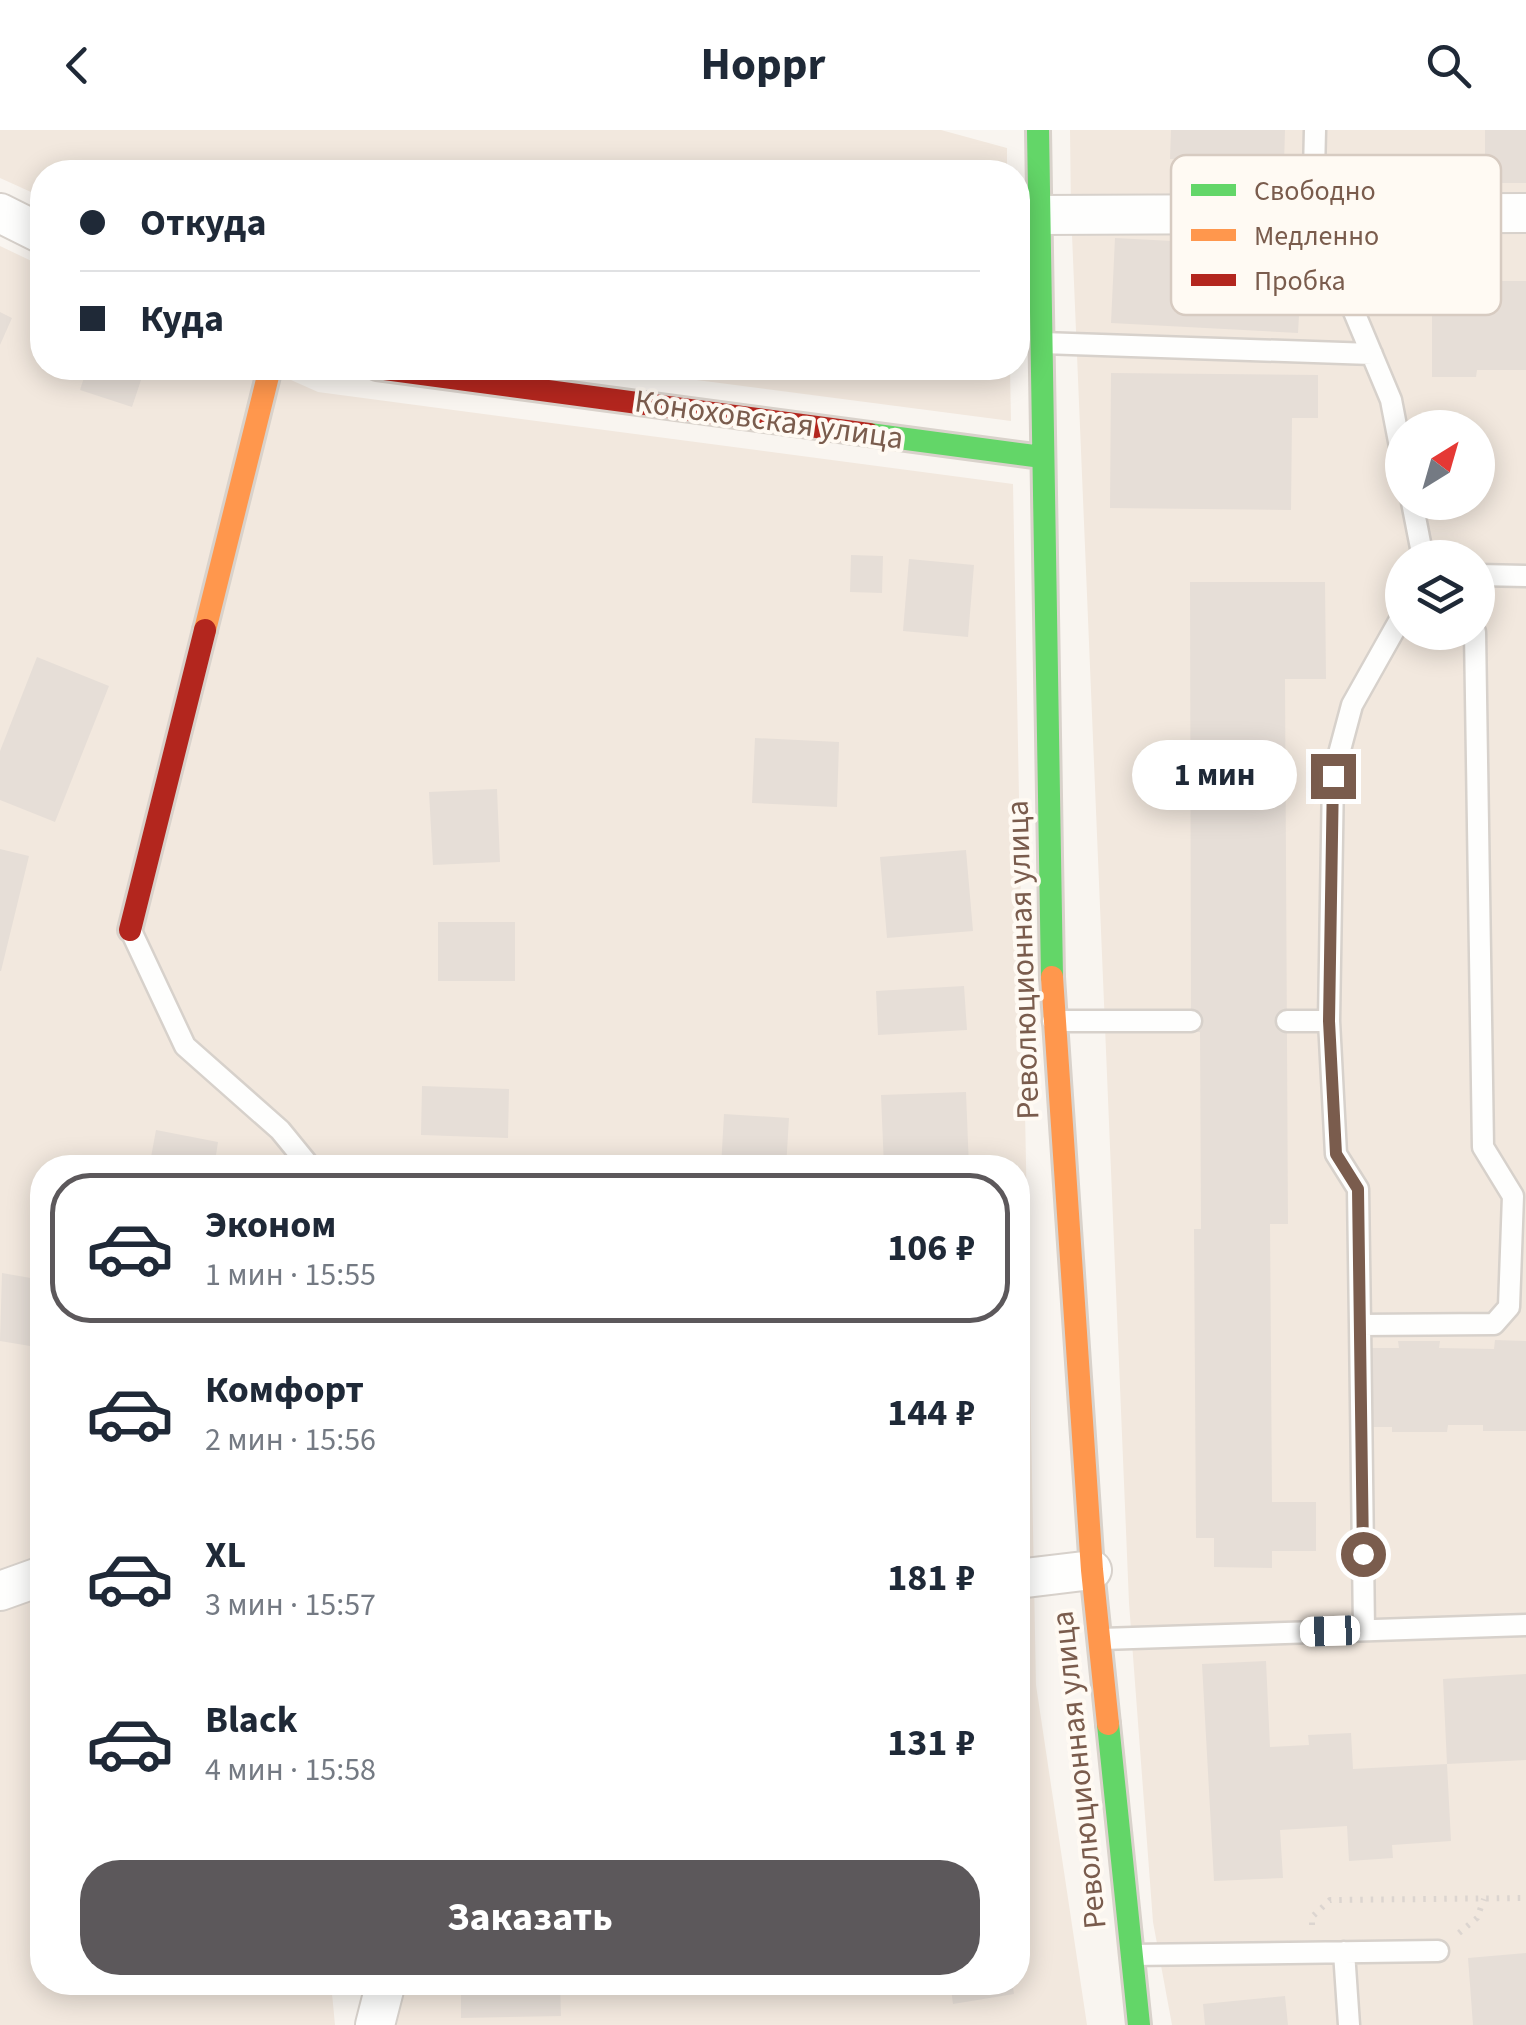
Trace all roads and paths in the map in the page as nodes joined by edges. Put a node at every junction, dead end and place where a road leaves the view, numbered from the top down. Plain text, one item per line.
1 (1038, 130) edge
2 (1315, 130) edge
3 (1314, 155) edge
4 (1501, 213) edge
5 (1526, 213) edge
6 (0, 214) edge
7 (1171, 215) edge
8 (1038, 216) junction
9 (30, 228) edge
10 (1355, 315) edge
11 (1040, 343) junction
12 (1372, 354) junction
13 (267, 380) edge
14 (467, 380) edge
15 (1393, 410) edge
16 (1042, 457) junction
17 (1495, 575) edge
18 (1526, 576) edge
19 (1385, 647) edge
20 (1475, 650) edge
21 (130, 930) joint
22 (1053, 1021) junction
23 (1329, 1021) junction
24 (1191, 1022) dead end
25 (1287, 1022) dead end
26 (300, 1155) edge
27 (1360, 1325) junction
28 (1092, 1570) junction
29 (1030, 1578) edge
30 (30, 1580) edge
31 (0, 1591) edge
32 (1526, 1625) edge
33 (1364, 1630) junction
34 (1100, 1639) junction
35 (1484, 1898) junction
36 (1526, 1898) edge
37 (1438, 1951) joint
38 (1344, 1952) junction
39 (1309, 1953) junction
40 (1130, 1955) junction
41 (383, 1995) edge
42 (375, 2025) edge
43 (1139, 2025) edge
44 (1350, 2025) edge

1 - 8 main road, Революционная улица
2 - 3 lane
4 - 5 street
6 - 9 street
7 - 8 street
8 - 11 main road, Революционная улица
10 - 12 lane
11 - 12 lane
11 - 16 main road, Революционная улица
12 - 15 lane
13 - 21 main road
14 - 16 main road, Коноховская улица
16 - 22 main road, Революционная улица
17 - 18 lane
19 - 23 lane
20 - 27 lane
21 - 26 lane
22 - 24 lane
22 - 28 main road, Революционная улица
23 - 25 lane
23 - 27 lane
27 - 33 lane
28 - 29 street
28 - 34 main road, Революционная улица
30 - 31 street
32 - 33 lane
33 - 34 lane
34 - 40 main road, Революционная улица
35 - 36 path
35 - 37 path
35 - 39 path
37 - 38 lane
38 - 39 lane
38 - 44 lane
39 - 40 lane
40 - 43 main road, Революционная улица
41 - 42 street

